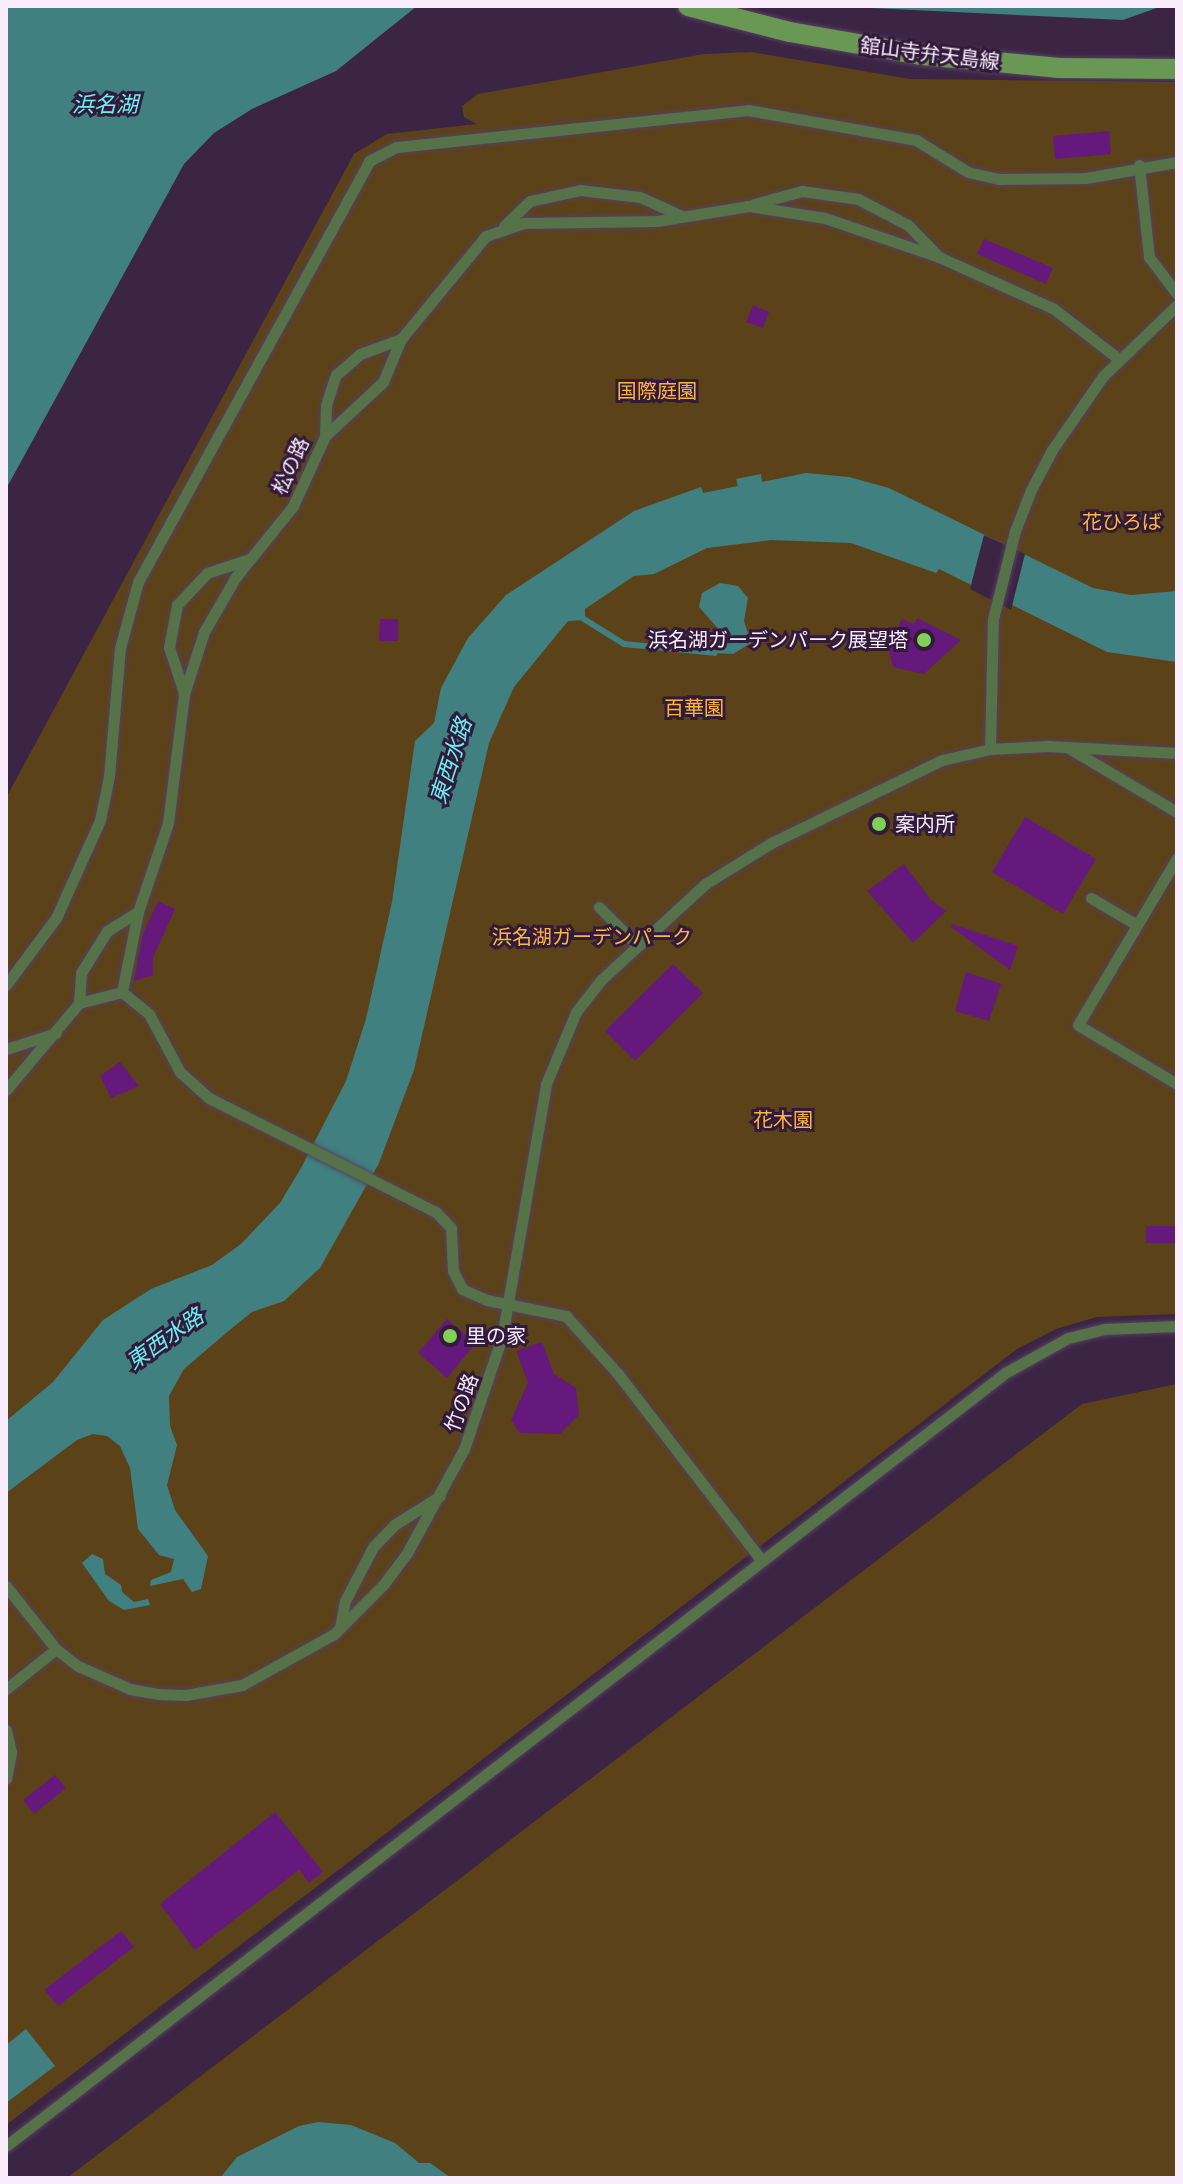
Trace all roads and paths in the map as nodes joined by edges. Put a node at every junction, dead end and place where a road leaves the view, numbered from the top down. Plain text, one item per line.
1 (688, 6) edge
2 (1177, 69) edge
3 (1177, 162) edge
4 (1139, 165) junction
5 (749, 206) junction
6 (682, 217) junction
7 (504, 226) junction
8 (939, 257) junction
9 (1177, 294) edge
10 (1177, 305) edge
11 (401, 339) junction
12 (1119, 359) junction
13 (325, 436) junction
14 (250, 559) junction
15 (184, 694) junction
16 (1066, 746) junction
17 (990, 749) junction
18 (1177, 753) edge
19 (1177, 812) edge
20 (1177, 858) edge
21 (1091, 898) dead end
22 (599, 907) dead end
23 (138, 912) junction
24 (1137, 925) junction
25 (636, 944) junction
26 (6, 985) edge
27 (122, 992) junction
28 (79, 1003) junction
29 (56, 1033) junction
30 (6, 1049) edge
31 (1177, 1084) edge
32 (6, 1090) edge
33 (508, 1305) junction
34 (1177, 1326) edge
35 (440, 1496) junction
36 (762, 1561) junction
37 (6, 1586) edge
38 (340, 1628) junction
39 (56, 1649) junction
40 (6, 1689) edge
41 (6, 1730) edge
42 (6, 1779) edge
43 (6, 2146) edge

1 - 2 main road, 舘山寺弁天島線
3 - 4 lane
4 - 9 lane
4 - 26 lane
5 - 6 lane
5 - 8 lane
5 - 8 lane
6 - 7 lane
6 - 7 lane, 松の路
7 - 11 lane, 松の路
8 - 12 lane
10 - 12 lane
11 - 13 lane, 松の路
11 - 13 lane
12 - 17 lane
13 - 14 lane, 松の路
14 - 15 lane, 松の路
14 - 15 lane
15 - 23 lane, 松の路
16 - 17 lane, 竹の路
16 - 18 lane, 竹の路
16 - 19 lane
17 - 25 lane, 竹の路
20 - 24 lane
21 - 24 lane
22 - 25 lane
23 - 27 lane, 松の路
23 - 28 lane
24 - 31 lane
25 - 33 lane, 竹の路
27 - 28 lane
27 - 33 lane
28 - 29 lane
29 - 30 lane
29 - 32 lane
33 - 35 lane, 竹の路
33 - 36 lane
34 - 36 lane
35 - 38 lane, 竹の路
35 - 38 lane
36 - 43 lane
37 - 39 lane, 竹の路
38 - 39 lane, 竹の路
39 - 40 lane
41 - 42 lane

